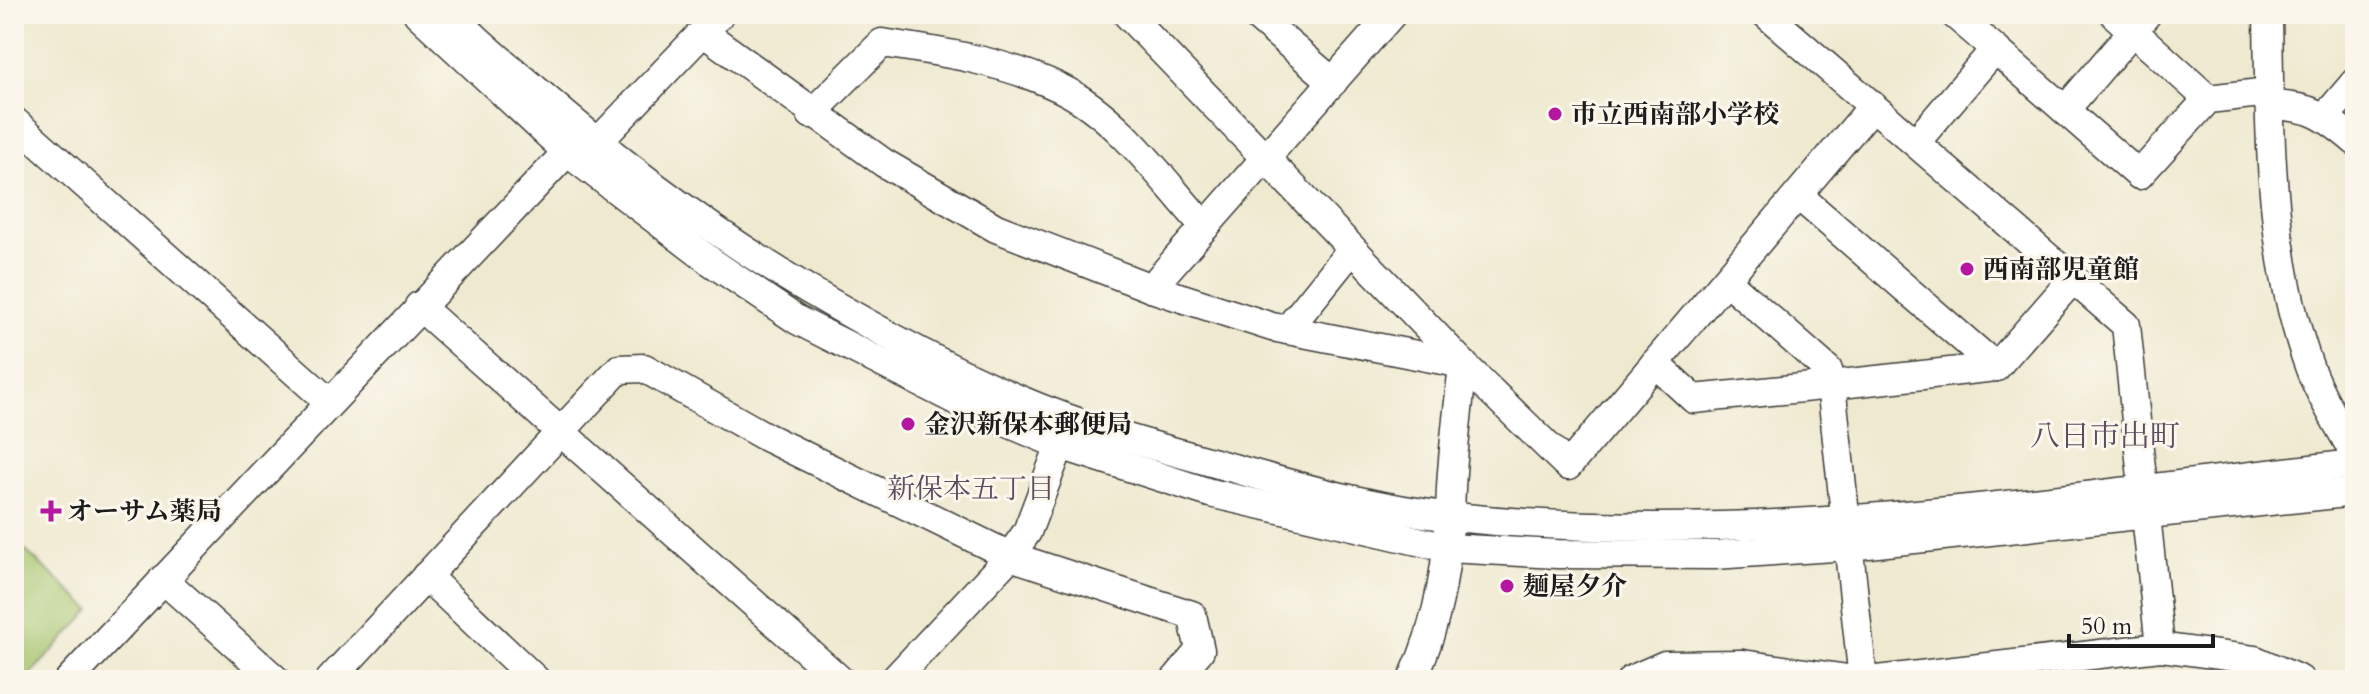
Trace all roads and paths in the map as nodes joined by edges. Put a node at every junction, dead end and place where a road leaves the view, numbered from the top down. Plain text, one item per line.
1 (418, 14) edge
2 (452, 14) edge
3 (1127, 14) edge
4 (1254, 14) edge
5 (1392, 14) edge
6 (1766, 14) edge
7 (1954, 14) edge
8 (2268, 14) edge
9 (2131, 19) edge
10 (712, 23) edge
11 (1995, 49) junction
12 (1333, 82) junction
13 (2355, 82) edge
14 (2269, 98) junction
15 (2208, 99) junction
16 (1873, 106) junction
17 (2065, 110) junction
18 (811, 114) junction
19 (2326, 116) junction
20 (14, 121) edge
21 (2355, 141) edge
22 (1916, 142) junction
23 (597, 143) junction
24 (567, 152) junction
25 (1265, 159) junction
26 (1799, 196) junction
27 (1205, 227) junction
28 (1352, 249) junction
29 (2072, 280) junction
30 (1727, 281) junction
31 (1151, 288) junction
32 (419, 306) junction
33 (1287, 330) junction
34 (1655, 363) junction
35 (1463, 364) junction
36 (1996, 367) junction
37 (1831, 385) junction
38 (329, 402) junction
39 (560, 431) junction
40 (1060, 445) junction
41 (2355, 455) edge
42 (2355, 464) edge
43 (2355, 492) edge
44 (2144, 501) junction
45 (1452, 517) junction
46 (1847, 534) junction
47 (1448, 548) junction
48 (1010, 556) junction
49 (426, 576) junction
50 (163, 579) junction
51 (2160, 647) junction
52 (2034, 671) edge
53 (1742, 672) edge
54 (2295, 679) edge
55 (69, 680) edge
56 (276, 680) edge
57 (330, 680) edge
58 (536, 680) edge
59 (840, 680) edge
60 (894, 680) edge
61 (1175, 680) edge
62 (1412, 680) edge
63 (1631, 680) edge
64 (1855, 680) edge
65 (1863, 680) edge
66 (1877, 680) edge

1 - 24 street
2 - 23 street
3 - 25 street
4 - 12 street
5 - 12 street
6 - 16 street
7 - 11 street
8 - 14 street
9 - 15 street
9 - 17 street
10 - 18 street
10 - 23 street
11 - 17 street
11 - 22 street
12 - 25 street
13 - 19 street
14 - 15 street
14 - 19 street
14 - 41 street
15 - 17 street
16 - 22 street
16 - 26 street
18 - 27 street
18 - 31 street
19 - 21 street
20 - 38 street
22 - 29 street
23 - 24 street
23 - 45 street
24 - 32 street
24 - 40 street
25 - 27 street
25 - 28 street
26 - 30 street
26 - 36 street
27 - 31 street
28 - 33 street
28 - 35 street
29 - 36 street
29 - 44 street
30 - 34 street
30 - 37 street
31 - 33 street
32 - 38 street
32 - 39 street
33 - 35 street
34 - 35 street
34 - 37 street
35 - 45 street
36 - 37 street
37 - 46 street
38 - 50 street
39 - 48 street
39 - 49 street
39 - 59 street
40 - 47 street
40 - 48 street
42 - 44 street
43 - 44 street
44 - 46 street
44 - 51 street
45 - 46 street
45 - 47 street
46 - 47 street
46 - 65 street
47 - 62 street
48 - 60 street
48 - 61 street
49 - 57 street
49 - 58 street
50 - 55 street
50 - 56 street
51 - 52 street
51 - 54 street
52 - 66 street
53 - 63 street
53 - 64 street

